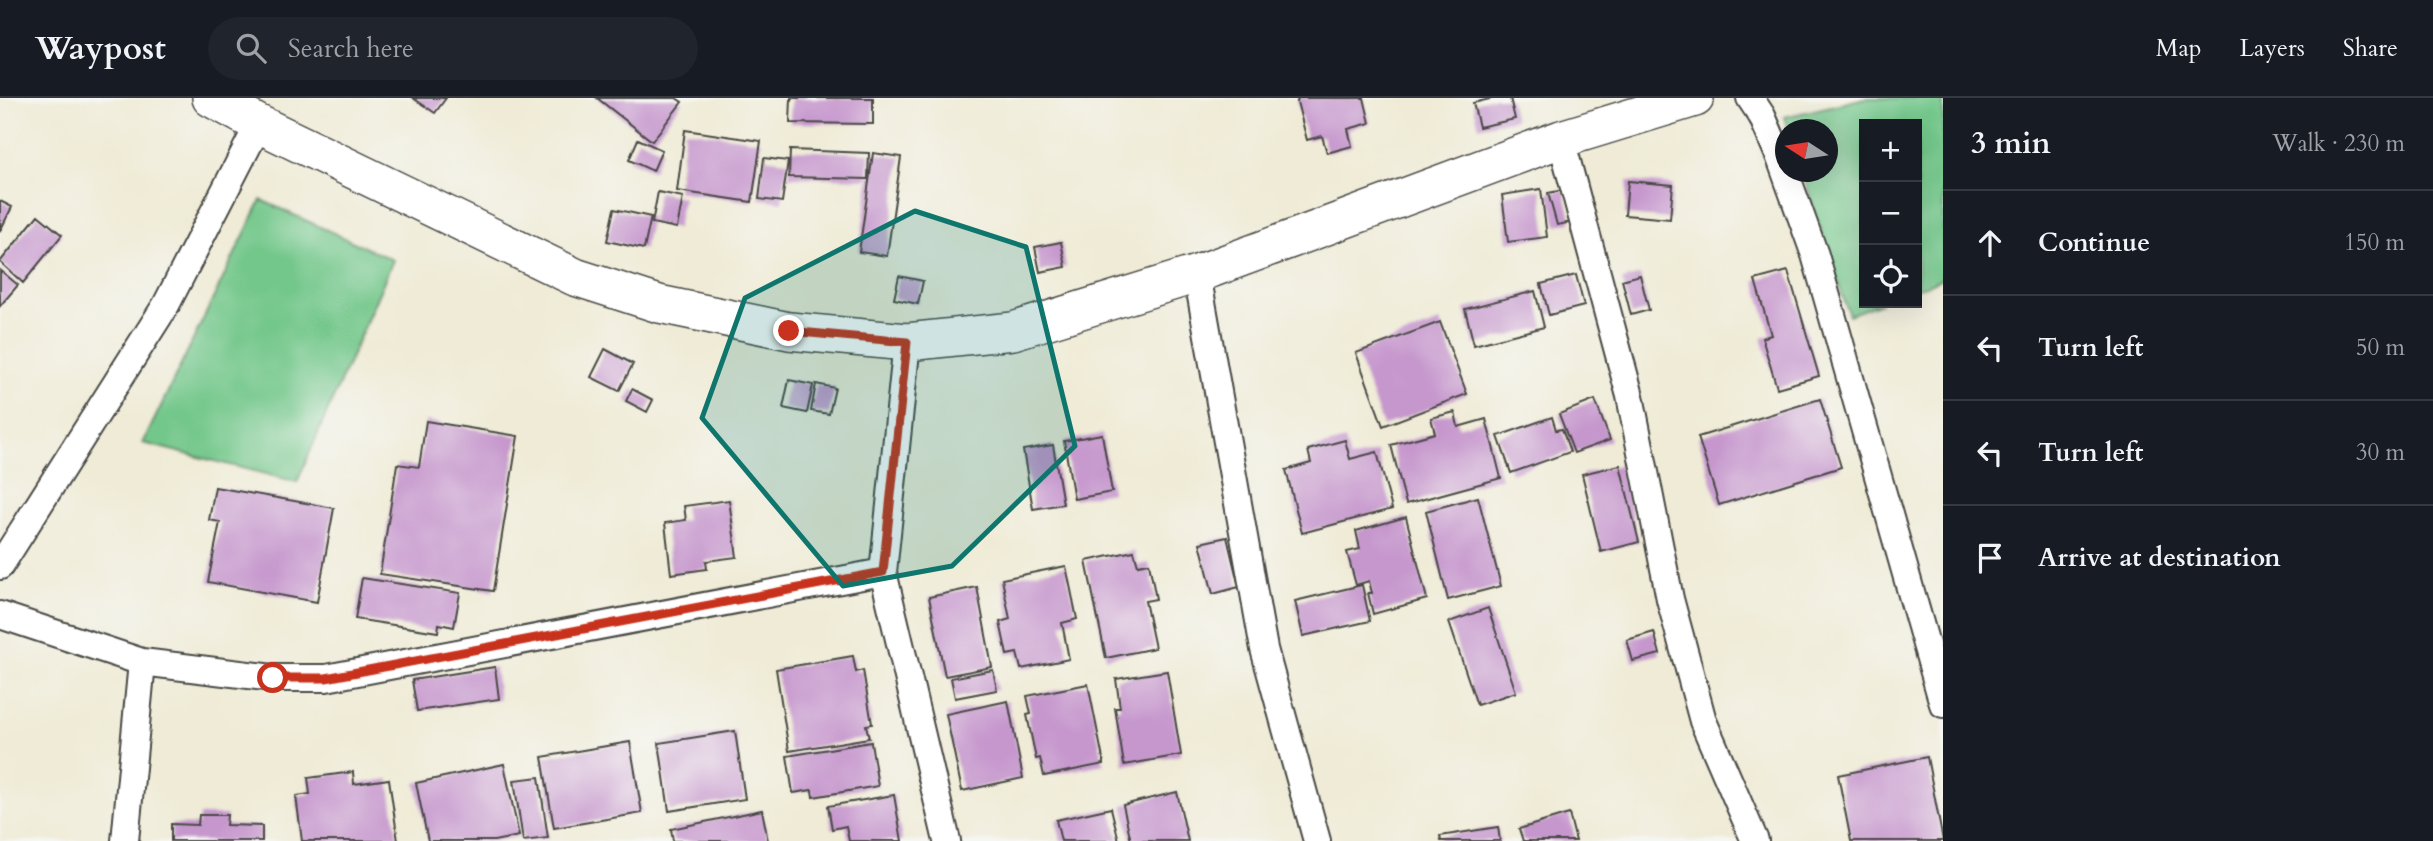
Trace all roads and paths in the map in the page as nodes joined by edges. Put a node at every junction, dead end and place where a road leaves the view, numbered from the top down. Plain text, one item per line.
1 (213, 98) edge
2 (1750, 98) edge
3 (1679, 100) edge
4 (259, 124) junction
5 (1561, 139) junction
6 (1197, 274) junction
7 (907, 342) junction
8 (0, 566) edge
9 (883, 572) junction
10 (0, 615) edge
11 (142, 662) junction
12 (1943, 704) edge
13 (125, 841) edge
14 (947, 841) edge
15 (1317, 841) edge
16 (1755, 841) edge

1 - 4 street
2 - 12 street
3 - 5 street
4 - 7 street
4 - 8 street
5 - 6 street
5 - 16 street
6 - 7 street
6 - 15 street
7 - 9 street
9 - 11 street
9 - 14 street
10 - 11 street
11 - 13 street

